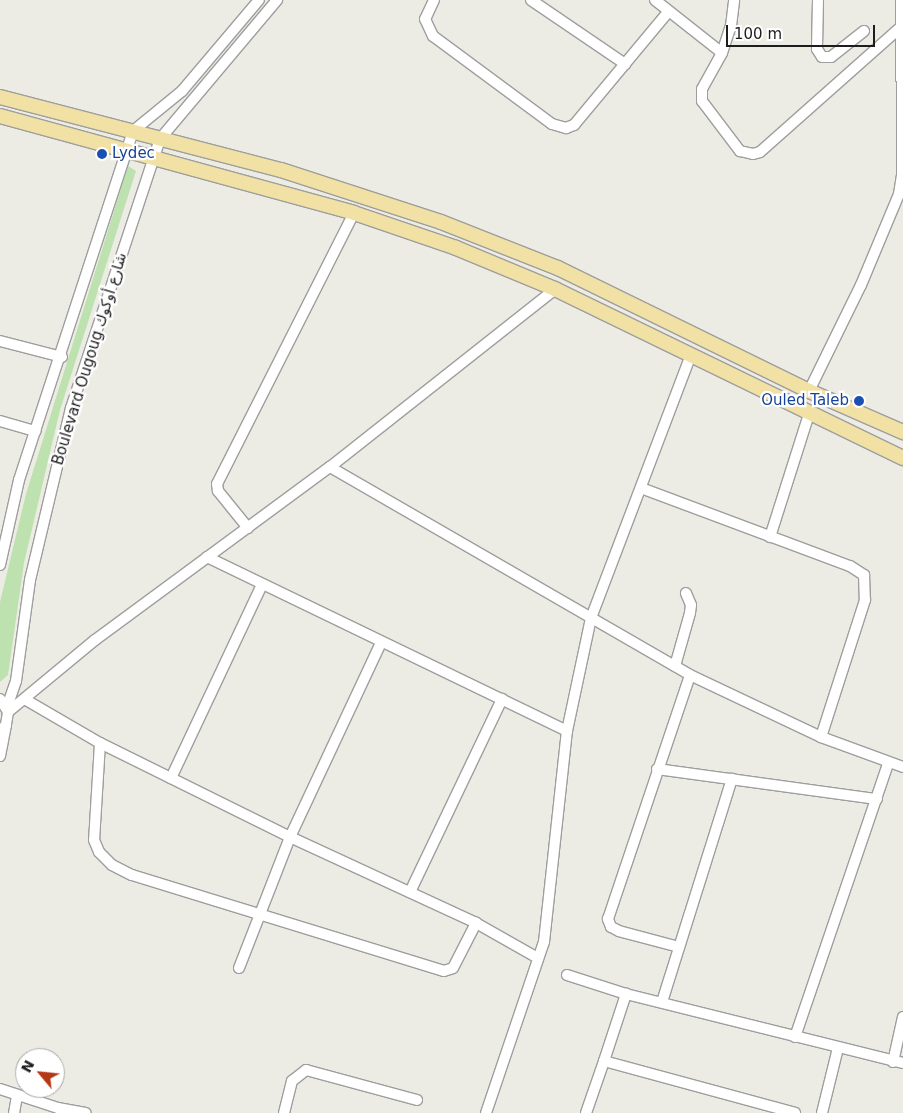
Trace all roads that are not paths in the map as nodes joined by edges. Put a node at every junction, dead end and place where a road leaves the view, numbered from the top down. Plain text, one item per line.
1 (259, 0) edge
2 (277, 0) edge
3 (434, 0) edge
4 (531, 0) edge
5 (655, 0) edge
6 (734, 0) edge
7 (818, 0) edge
8 (901, 0) edge
9 (668, 12) junction
10 (902, 25) edge
11 (864, 31) dead end
12 (722, 53) junction
13 (902, 56) edge
14 (625, 64) junction
15 (0, 96) edge
16 (0, 116) edge
17 (133, 131) junction
18 (160, 139) junction
19 (125, 150) junction
20 (153, 159) junction
21 (901, 194) edge
22 (354, 213) junction
23 (555, 289) junction
24 (0, 341) edge
25 (691, 355) junction
26 (62, 357) junction
27 (809, 391) junction
28 (809, 414) junction
29 (0, 421) edge
30 (36, 430) junction
31 (903, 432) edge
32 (903, 458) edge
33 (330, 467) junction
34 (641, 488) junction
35 (248, 528) junction
36 (770, 537) junction
37 (1, 552) edge
38 (207, 556) junction
39 (0, 565) edge
40 (262, 585) junction
41 (686, 593) dead end
42 (591, 618) junction
43 (381, 643) junction
44 (675, 666) junction
45 (690, 674) junction
46 (0, 699) edge
47 (26, 700) junction
48 (502, 700) junction
49 (8, 710) junction
50 (3, 728) edge
51 (567, 731) junction
52 (821, 737) junction
53 (100, 743) junction
54 (0, 756) edge
55 (888, 764) junction
56 (903, 767) edge
57 (657, 769) junction
58 (171, 778) junction
59 (732, 779) junction
60 (877, 799) junction
61 (290, 837) junction
62 (410, 892) junction
63 (260, 913) junction
64 (476, 923) junction
65 (679, 947) junction
66 (536, 957) junction
67 (239, 968) dead end
68 (567, 974) dead end
69 (626, 994) junction
70 (662, 1002) junction
71 (903, 1017) edge
72 (795, 1037) junction
73 (838, 1048) junction
74 (604, 1061) junction
75 (898, 1062) edge
76 (0, 1089) edge
77 (15, 1095) edge
78 (17, 1098) edge
79 (25, 1098) edge
80 (417, 1100) dead end
81 (14, 1113) edge
82 (86, 1113) edge
83 (284, 1113) edge
84 (486, 1113) edge
85 (586, 1113) edge
86 (795, 1113) edge
87 (822, 1113) edge

1 - 17 street
2 - 18 street
3 - 14 street
4 - 14 street
5 - 9 street
6 - 12 street
7 - 11 street
8 - 10 street
9 - 12 street
9 - 14 street
10 - 12 street
10 - 13 street
13 - 21 street
15 - 17 main road
16 - 19 main road
17 - 18 main road
17 - 19 street, Boulevard Ougoug شارع أوكوك
18 - 20 street, Boulevard Ougoug شارع أوكوك
18 - 27 main road
19 - 20 main road
19 - 26 street, Boulevard Ougoug شارع أوكوك
20 - 22 main road
20 - 49 street, Boulevard Ougoug شارع أوكوك
21 - 27 street
22 - 23 main road
22 - 35 street
23 - 25 main road
23 - 33 street
24 - 26 street
25 - 28 main road
25 - 34 street
26 - 30 street, Boulevard Ougoug شارع أوكوك
27 - 31 main road
28 - 32 main road
28 - 36 street
29 - 30 street
30 - 37 street, Boulevard Ougoug شارع أوكوك
33 - 35 street
33 - 42 street
34 - 36 street
34 - 42 street
35 - 38 street
36 - 52 street
37 - 39 street, Boulevard Ougoug شارع أوكوك
38 - 40 street
38 - 47 street
40 - 43 street
40 - 58 street
41 - 44 street
42 - 44 street
42 - 51 street
43 - 48 street
43 - 61 street
44 - 45 street
45 - 52 street
45 - 57 street
46 - 49 street
47 - 49 street
47 - 53 street
48 - 51 street
48 - 62 street
49 - 50 street, Boulevard Ougoug شارع أوكوك
50 - 54 street
51 - 66 street
52 - 55 street
53 - 58 street
53 - 63 street
55 - 56 street
55 - 60 street
57 - 59 street
57 - 65 street
58 - 61 street
59 - 60 street
59 - 65 street
60 - 72 street
61 - 62 street
61 - 63 street
62 - 64 street
63 - 64 street
63 - 67 street
64 - 66 street
65 - 70 street
66 - 84 street
68 - 69 street
69 - 70 street
69 - 74 street
70 - 72 street
71 - 75 street
72 - 73 street
73 - 75 street
73 - 87 street
74 - 85 street
74 - 86 street
76 - 77 street
78 - 81 street
79 - 82 street
80 - 83 street

